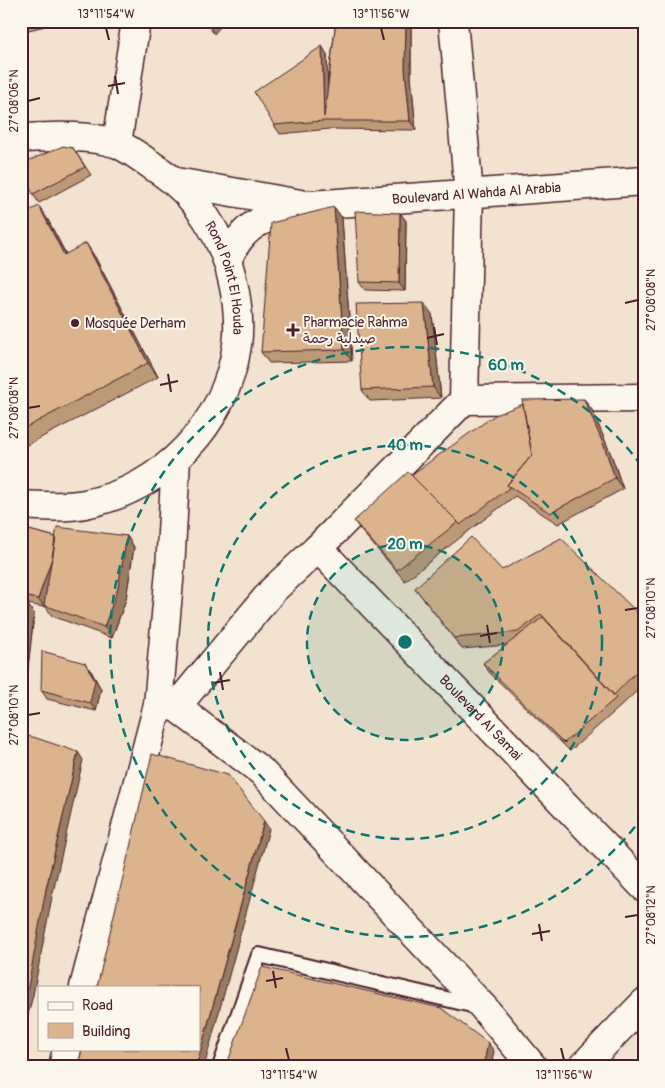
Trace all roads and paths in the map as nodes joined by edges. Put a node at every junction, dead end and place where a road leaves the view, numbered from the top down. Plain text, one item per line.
1 (136, 21) edge
2 (453, 21) edge
3 (21, 138) edge
4 (117, 143) junction
5 (176, 182) junction
6 (644, 182) edge
7 (469, 194) junction
8 (310, 205) junction
9 (228, 258) junction
10 (644, 398) edge
11 (464, 400) junction
12 (176, 460) junction
13 (21, 505) edge
14 (318, 548) junction
15 (167, 706) junction
16 (644, 887) edge
17 (84, 986) edge
18 (644, 1004) edge
19 (484, 1008) junction
20 (67, 1050) edge
21 (63, 1067) edge
22 (220, 1067) edge
23 (533, 1067) edge
24 (582, 1067) edge

1 - 4 street
2 - 7 street
3 - 4 street, Rond Point El Houda
4 - 5 street, Rond Point El Houda
5 - 8 street, Boulevard Al Wahda Al Arabia
5 - 9 street, Rond Point El Houda
6 - 7 street, Boulevard Al Wahda Al Arabia
7 - 8 street, Boulevard Al Wahda Al Arabia
7 - 11 street
8 - 9 street, Boulevard Al Wahda Al Arabia
9 - 12 street, Rond Point El Houda
10 - 11 street
11 - 14 street
12 - 13 street, Rond Point El Houda
12 - 15 street
14 - 15 street
14 - 16 street, Boulevard Al Samai
15 - 17 street
15 - 19 street
18 - 24 street
19 - 22 lane
19 - 23 street
20 - 21 street

